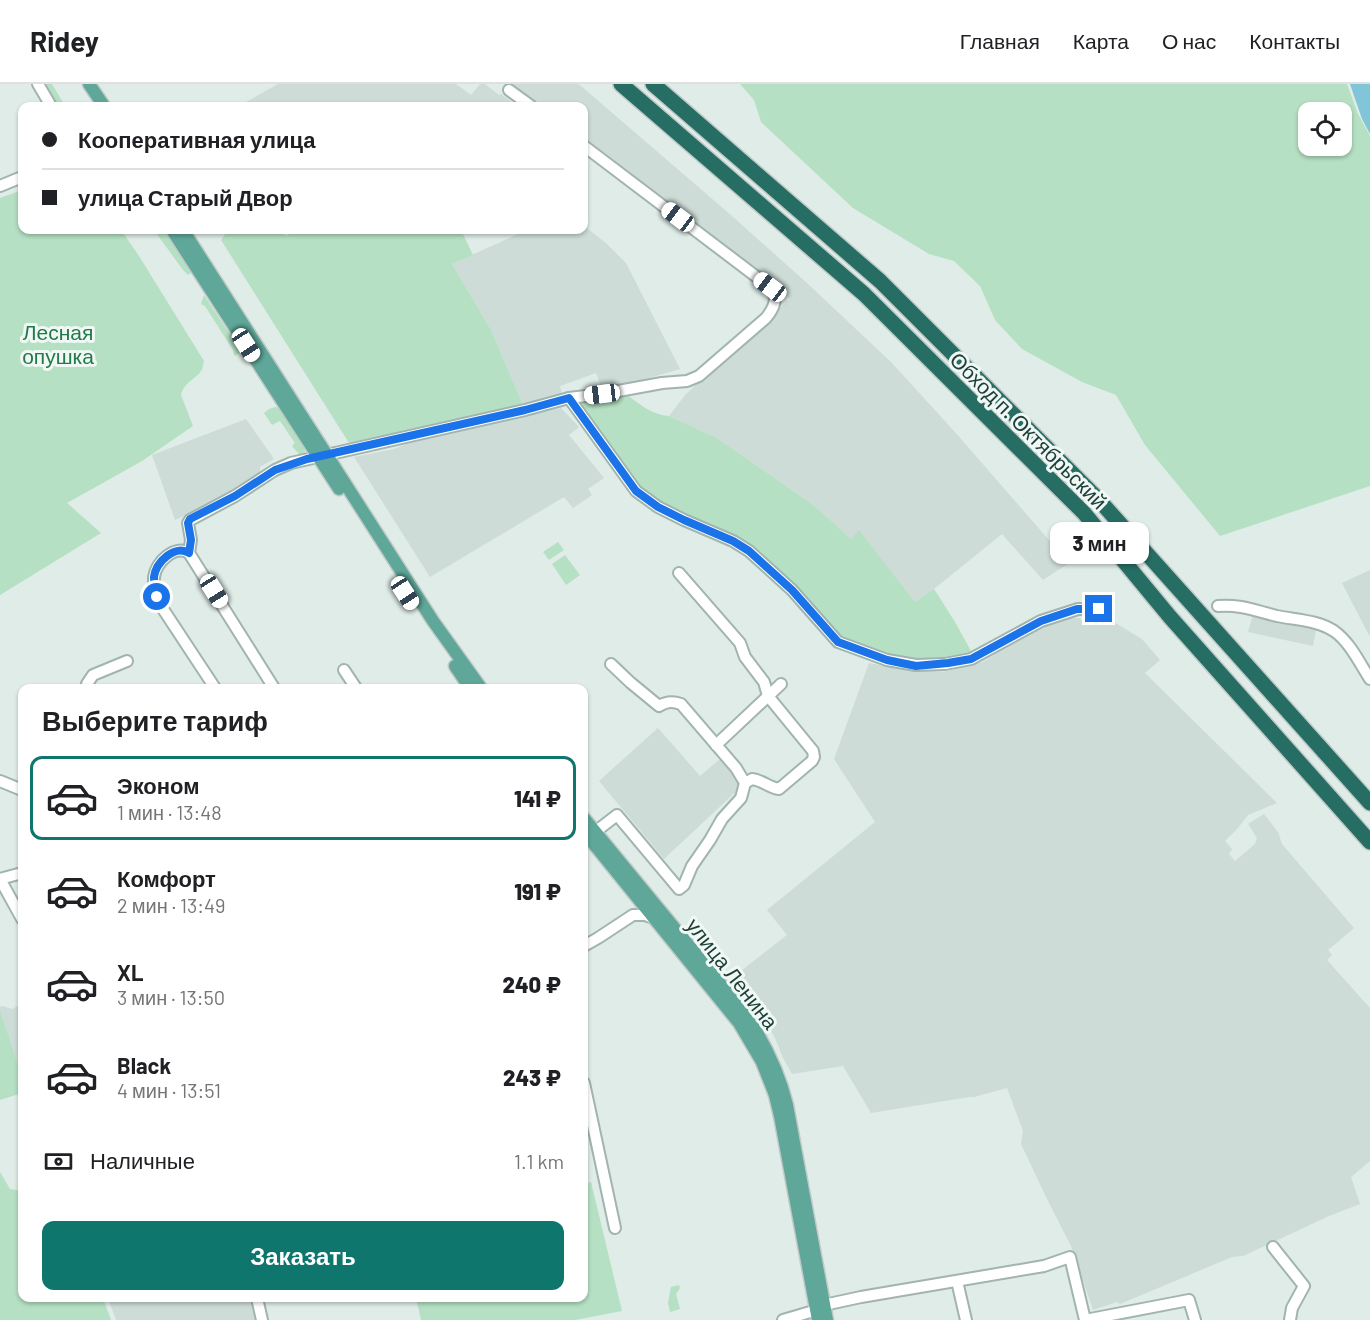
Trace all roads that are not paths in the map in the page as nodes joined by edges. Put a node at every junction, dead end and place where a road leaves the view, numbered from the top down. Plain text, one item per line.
1 (38, 84) edge
2 (80, 84) edge
3 (89, 84) edge
4 (621, 84) edge
5 (653, 84) edge
6 (509, 90) dead end
7 (49, 102) edge
8 (91, 102) edge
9 (101, 102) edge
10 (526, 102) edge
11 (588, 149) edge
12 (18, 179) edge
13 (0, 186) edge
14 (175, 234) edge
15 (185, 234) edge
16 (569, 398) junction
17 (323, 456) junction
18 (189, 553) junction
19 (679, 573) dead end
20 (1218, 606) dead end
21 (1099, 609) dead end
22 (127, 661) dead end
23 (611, 664) dead end
24 (345, 670) dead end
25 (1370, 679) edge
26 (87, 684) edge
27 (212, 684) edge
28 (271, 684) edge
29 (354, 684) edge
30 (467, 684) edge
31 (478, 684) edge
32 (781, 684) dead end
33 (768, 696) junction
34 (716, 745) junction
35 (0, 781) edge
36 (746, 783) junction
37 (18, 788) edge
38 (1364, 794) edge
39 (1370, 803) edge
40 (589, 832) edge
41 (1370, 842) edge
42 (18, 874) edge
43 (0, 879) edge
44 (634, 894) junction
45 (18, 912) edge
46 (628, 917) junction
47 (654, 918) junction
48 (588, 944) edge
49 (588, 1103) edge
50 (615, 1228) dead end
51 (1273, 1247) dead end
52 (957, 1281) junction
53 (258, 1302) edge
54 (820, 1312) edge
55 (262, 1320) edge
56 (783, 1320) edge
57 (827, 1320) edge
58 (966, 1320) edge
59 (1195, 1320) edge
60 (1290, 1320) edge

1 - 7 street
2 - 8 main road
3 - 9 main road
4 - 41 highway, Обход п. Октябрьский
5 - 38 highway, Обход п. Октябрьский
6 - 10 street
11 - 16 street
12 - 13 street
14 - 17 main road
15 - 17 main road
16 - 17 street
16 - 21 street
17 - 18 street
17 - 30 main road
17 - 31 main road
18 - 27 street
18 - 28 street
19 - 33 street
20 - 25 street
22 - 26 street
23 - 34 street
24 - 29 street
32 - 33 street
33 - 34 street
33 - 36 street
34 - 36 street
35 - 37 street
36 - 40 street
38 - 39 highway, Обход п. Октябрьский
40 - 44 main road, улица Ленина
40 - 54 main road, улица Ленина
42 - 43 street
43 - 45 street
44 - 46 street
44 - 47 main road, улица Ленина
46 - 47 street
46 - 48 street
47 - 54 main road, улица Ленина
49 - 50 street
51 - 60 street
52 - 54 street
52 - 58 street
52 - 59 street
53 - 55 street
54 - 56 street
54 - 57 main road, улица Ленина

